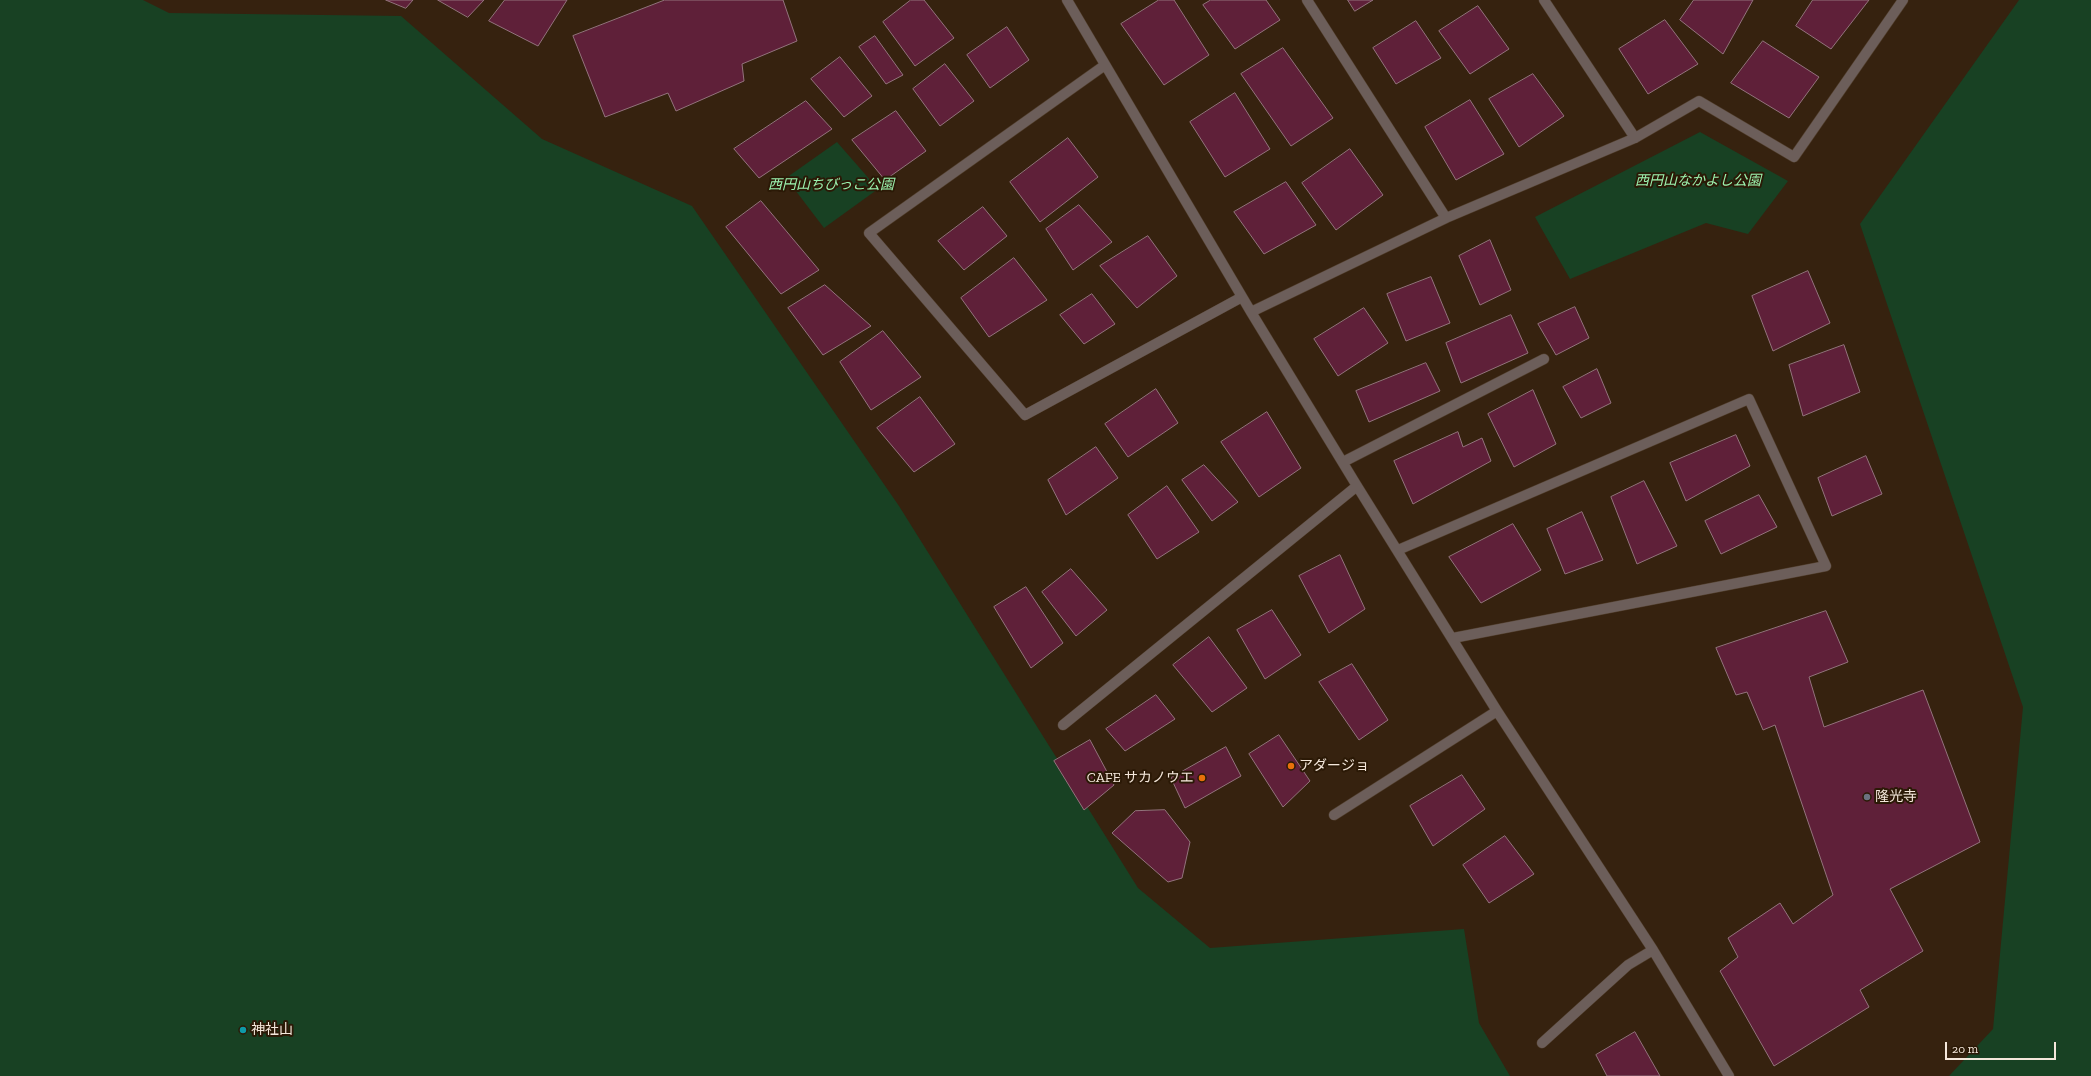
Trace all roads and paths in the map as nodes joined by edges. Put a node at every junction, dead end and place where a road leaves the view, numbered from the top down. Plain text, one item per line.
1 (1067, 0) edge
2 (1307, 0) edge
3 (1544, 0) edge
4 (1903, 0) edge
5 (1105, 65) junction
6 (1635, 138) junction
7 (1446, 218) junction
8 (1242, 297) junction
9 (1251, 312) junction
10 (1544, 359) dead end
11 (1343, 462) junction
12 (1357, 486) junction
13 (1398, 550) junction
14 (1453, 638) junction
15 (1497, 711) junction
16 (1062, 725) dead end
17 (1334, 815) dead end
18 (1653, 950) junction
19 (1542, 1043) dead end
20 (1729, 1076) edge

1 - 5 street
2 - 7 street
3 - 6 street
4 - 6 street
5 - 8 street
5 - 8 street
6 - 7 street
7 - 9 street
8 - 9 street
9 - 11 street
10 - 11 street
11 - 12 street
12 - 13 street
12 - 16 street
13 - 14 street
13 - 14 street
14 - 15 street
15 - 17 street
15 - 18 street
18 - 19 street
18 - 20 street

